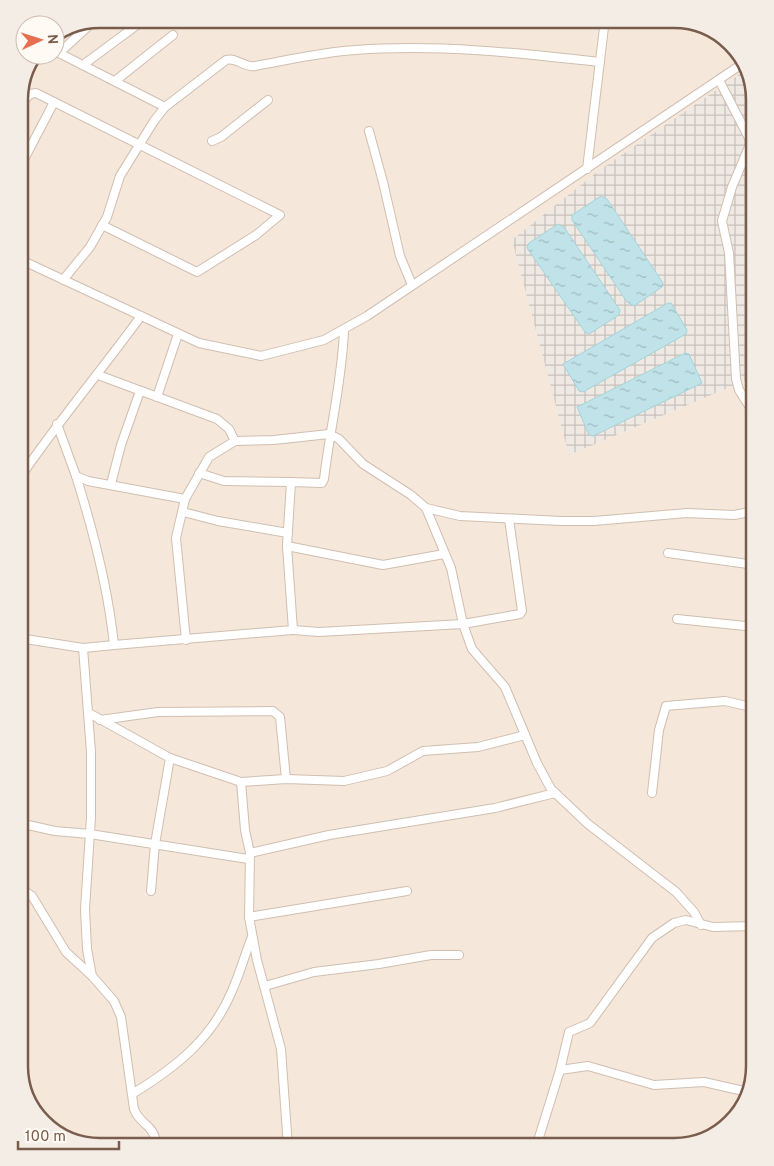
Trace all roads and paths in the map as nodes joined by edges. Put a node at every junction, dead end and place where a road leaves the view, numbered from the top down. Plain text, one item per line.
1 (133, 28) edge
2 (604, 28) edge
3 (84, 29) edge
4 (173, 35) dead end
5 (65, 45) edge
6 (65, 56) edge
7 (600, 62) junction
8 (83, 65) junction
9 (738, 66) edge
10 (718, 80) junction
11 (115, 81) junction
12 (28, 96) edge
13 (268, 100) dead end
14 (54, 102) junction
15 (165, 107) junction
16 (368, 131) dead end
17 (746, 133) edge
18 (212, 141) dead end
19 (139, 143) junction
20 (28, 152) edge
21 (746, 154) edge
22 (587, 169) junction
23 (102, 225) junction
24 (28, 263) edge
25 (63, 280) junction
26 (412, 285) junction
27 (141, 316) junction
28 (344, 331) junction
29 (178, 334) junction
30 (98, 375) junction
31 (140, 390) junction
32 (157, 397) junction
33 (746, 401) edge
34 (57, 424) junction
35 (329, 434) junction
36 (234, 441) junction
37 (28, 466) edge
38 (199, 473) junction
39 (76, 476) junction
40 (291, 482) junction
41 (110, 484) junction
42 (185, 499) junction
43 (426, 508) junction
44 (184, 512) junction
45 (746, 513) edge
46 (508, 518) junction
47 (288, 533) junction
48 (288, 546) junction
49 (668, 553) dead end
50 (444, 554) junction
51 (746, 564) edge
52 (677, 619) dead end
53 (463, 624) junction
54 (746, 625) edge
55 (293, 630) junction
56 (28, 639) edge
57 (186, 640) junction
58 (114, 646) junction
59 (83, 648) junction
60 (746, 706) edge
61 (88, 713) junction
62 (100, 720) junction
63 (525, 735) junction
64 (170, 758) junction
65 (286, 779) junction
66 (241, 782) junction
67 (555, 793) junction
68 (652, 793) dead end
69 (28, 825) edge
70 (90, 834) junction
71 (155, 844) junction
72 (249, 856) junction
73 (151, 891) dead end
74 (407, 891) dead end
75 (28, 893) edge
76 (249, 917) junction
77 (701, 925) junction
78 (746, 927) edge
79 (252, 936) junction
80 (459, 955) dead end
81 (92, 976) junction
82 (265, 986) junction
83 (560, 1070) junction
84 (742, 1091) edge
85 (132, 1094) junction
86 (156, 1138) edge
87 (287, 1138) edge
88 (539, 1138) edge

1 - 8 street
2 - 7 street
3 - 5 street
4 - 11 street
6 - 8 street
7 - 15 street
7 - 22 street
8 - 11 street
9 - 10 street
10 - 17 street
10 - 22 street
11 - 15 street
12 - 14 street
13 - 18 street
14 - 19 street
14 - 20 street
15 - 19 street
16 - 26 street
19 - 23 street
19 - 23 street
21 - 33 street
22 - 26 street
23 - 25 street
24 - 25 street
25 - 27 street
26 - 28 street
27 - 29 street
27 - 30 street
28 - 29 street
28 - 35 street
29 - 32 street
30 - 31 street
30 - 34 street
31 - 32 street
31 - 41 street
32 - 36 street
34 - 37 street
34 - 39 street
35 - 36 street
35 - 40 street
35 - 43 street
36 - 38 street
38 - 40 street
38 - 42 street
39 - 41 street
39 - 58 street
40 - 47 street
41 - 42 street
42 - 44 street
43 - 46 street
43 - 50 street
44 - 47 street
44 - 57 street
45 - 46 street
46 - 53 street
47 - 48 street
48 - 50 street
48 - 55 street
49 - 51 street
50 - 53 street
52 - 54 street
53 - 55 street
53 - 63 street
55 - 57 street
56 - 59 street
57 - 58 street
58 - 59 street
59 - 61 street
60 - 68 street
61 - 62 street
61 - 70 street
62 - 64 street
62 - 65 street
63 - 65 street
63 - 67 street
64 - 66 street
64 - 71 street
65 - 66 street
66 - 72 street
67 - 72 street
67 - 77 street
69 - 70 street
70 - 71 street
70 - 81 street
71 - 72 street
71 - 73 street
72 - 76 street
74 - 76 street
75 - 81 street
76 - 79 street
77 - 78 street
77 - 83 street
79 - 82 street
79 - 85 street
80 - 82 street
81 - 85 street
82 - 87 street
83 - 84 street
83 - 88 street
85 - 86 street

